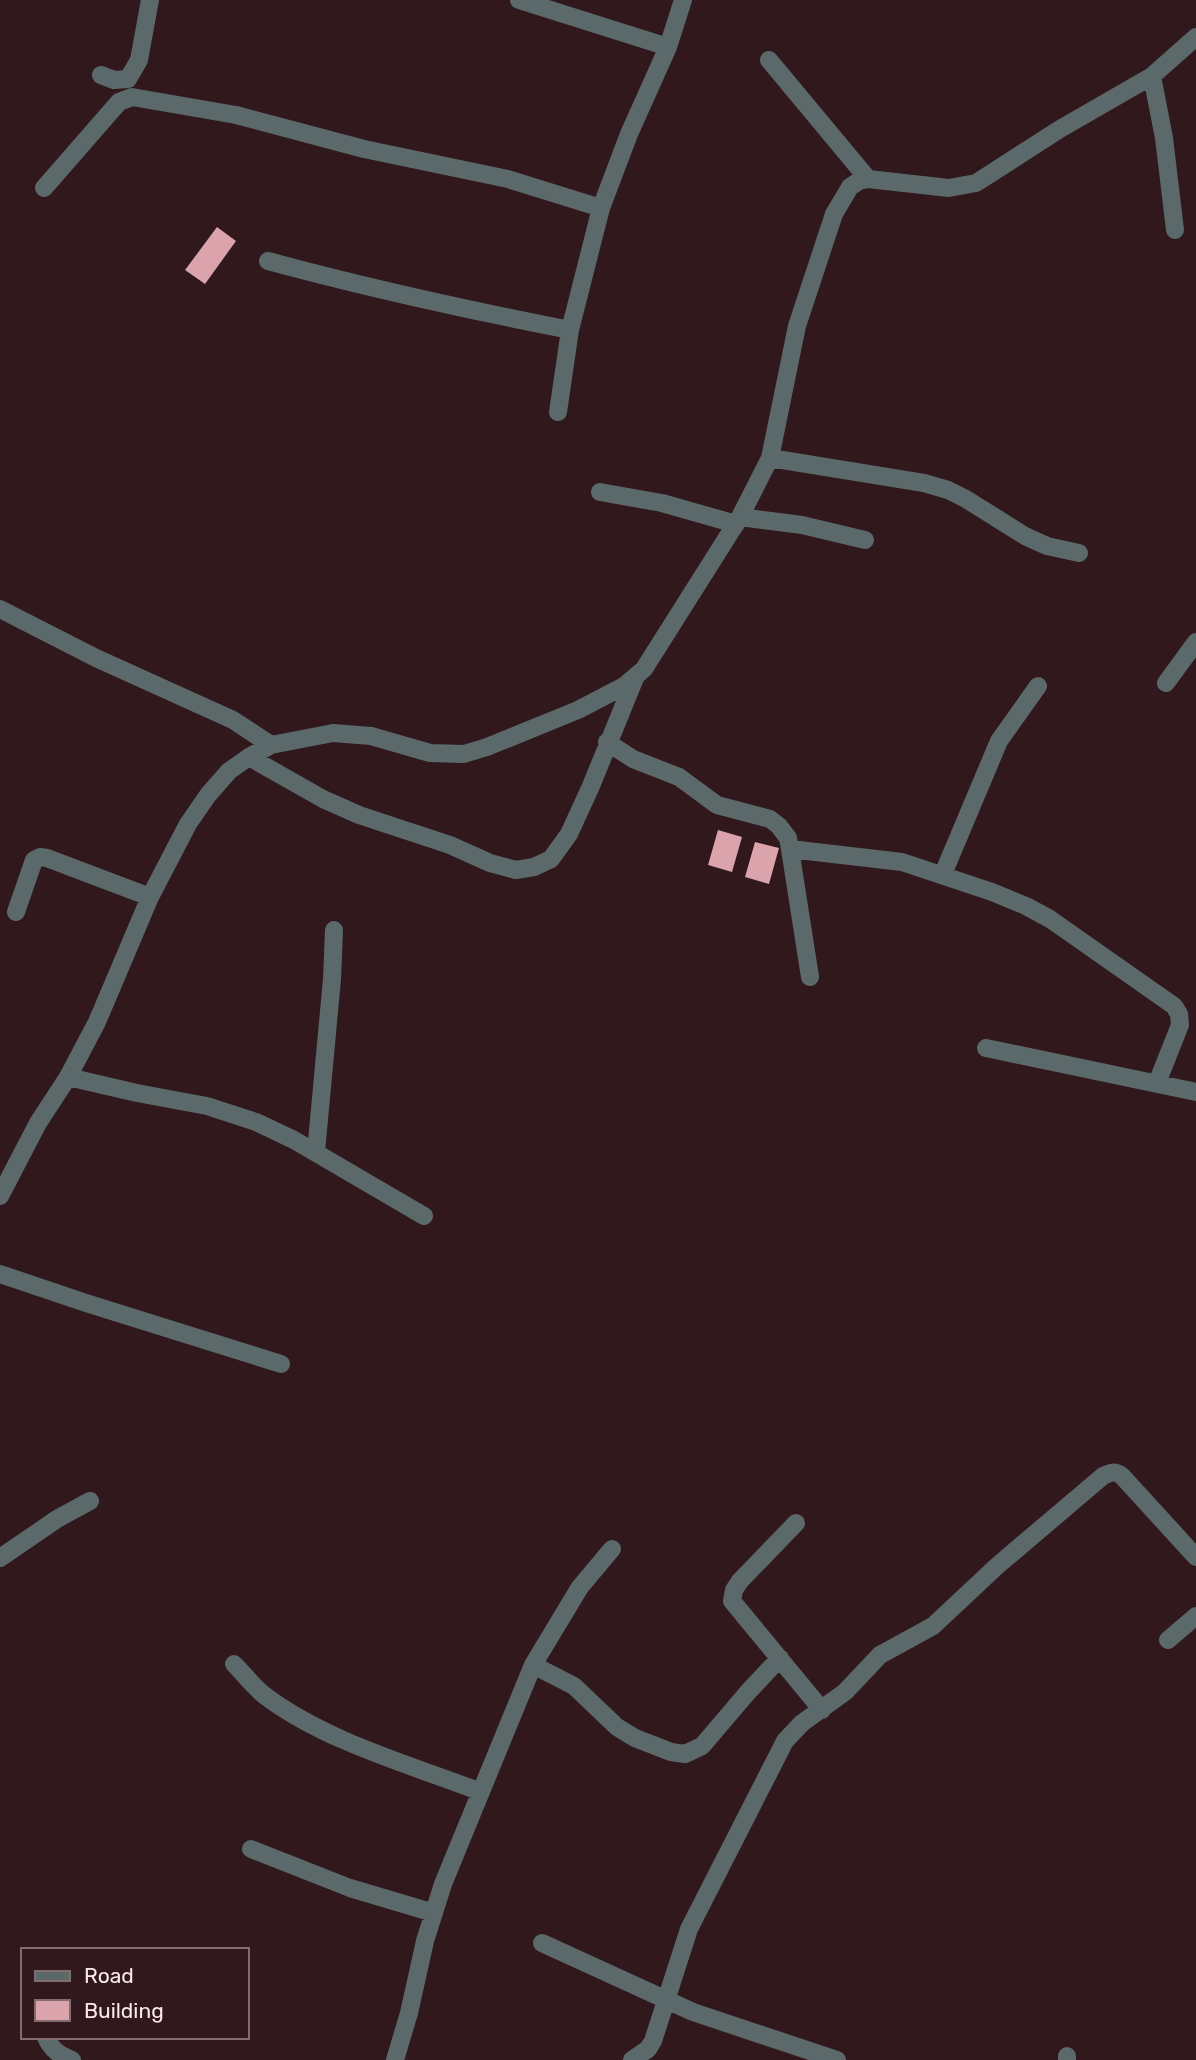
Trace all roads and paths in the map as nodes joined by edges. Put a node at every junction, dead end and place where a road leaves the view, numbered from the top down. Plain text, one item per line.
1 (150, 0) edge
2 (519, 0) edge
3 (683, 0) edge
4 (1196, 37) edge
5 (668, 47) junction
6 (769, 60) dead end
7 (101, 75) dead end
8 (1152, 75) junction
9 (868, 179) junction
10 (44, 188) dead end
11 (601, 208) junction
12 (1175, 230) dead end
13 (268, 261) dead end
14 (570, 330) junction
15 (558, 412) dead end
16 (770, 458) junction
17 (600, 492) dead end
18 (738, 521) junction
19 (865, 540) dead end
20 (1079, 554) dead end
21 (0, 609) edge
22 (1196, 642) edge
23 (635, 678) junction
24 (1166, 683) dead end
25 (1038, 686) dead end
26 (607, 742) junction
27 (271, 745) junction
28 (249, 757) junction
29 (790, 849) junction
30 (943, 874) junction
31 (150, 897) junction
32 (16, 912) dead end
33 (334, 930) dead end
34 (810, 977) dead end
35 (986, 1048) dead end
36 (68, 1077) junction
37 (1157, 1083) junction
38 (1196, 1092) edge
39 (316, 1152) junction
40 (6, 1165) edge
41 (0, 1196) edge
42 (424, 1216) dead end
43 (0, 1274) edge
44 (281, 1364) dead end
45 (90, 1501) dead end
46 (796, 1523) dead end
47 (612, 1549) dead end
48 (1196, 1557) edge
49 (0, 1558) edge
50 (1196, 1616) edge
51 (1168, 1640) dead end
52 (780, 1658) junction
53 (234, 1664) dead end
54 (533, 1665) junction
55 (822, 1710) junction
56 (481, 1791) junction
57 (251, 1849) dead end
58 (434, 1913) junction
59 (542, 1942) dead end
60 (668, 1999) junction
61 (47, 2039) edge
62 (72, 2060) edge
63 (395, 2060) edge
64 (632, 2060) edge
65 (838, 2060) edge

1 - 7 street
2 - 5 street
3 - 5 street
4 - 8 street
5 - 11 street
6 - 9 street
8 - 9 street
8 - 12 street
9 - 16 street
10 - 11 street
11 - 14 street
13 - 14 street
14 - 15 street
16 - 18 street
16 - 20 street
17 - 18 street
18 - 19 street
18 - 23 street
21 - 27 street
22 - 24 street
23 - 26 street
23 - 27 street
25 - 30 street
26 - 28 street
26 - 29 street
27 - 28 street
28 - 31 street
29 - 30 street
29 - 34 street
30 - 37 street
31 - 32 street
31 - 36 street
33 - 39 street
35 - 37 street
36 - 39 street
36 - 40 street
37 - 38 street
39 - 42 street
40 - 41 street
43 - 44 street
45 - 49 street
46 - 52 street
47 - 54 street
48 - 55 street
50 - 51 street
52 - 54 street
52 - 55 street
53 - 56 street
54 - 56 street
55 - 60 street
56 - 58 street
57 - 58 street
58 - 63 street
59 - 60 street
60 - 64 street
60 - 65 street
61 - 62 street

